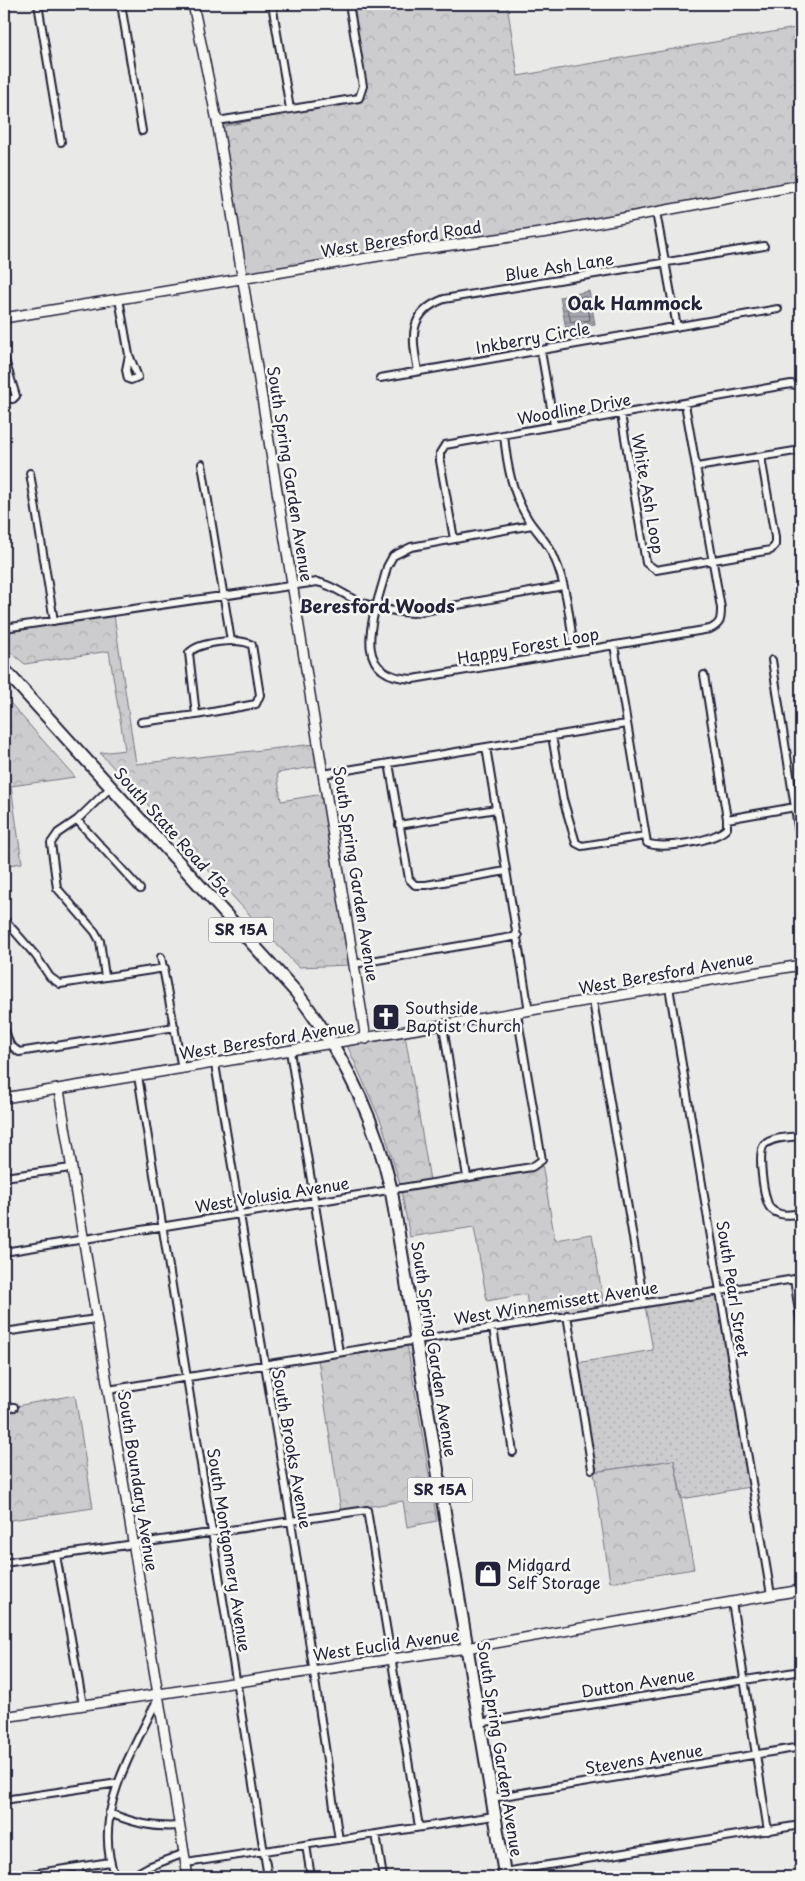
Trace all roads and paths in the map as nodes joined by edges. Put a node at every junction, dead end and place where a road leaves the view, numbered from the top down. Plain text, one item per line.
1 (38, 4) edge
2 (122, 4) edge
3 (193, 4) edge
4 (272, 4) edge
5 (349, 4) edge
6 (290, 109) junction
7 (216, 121) junction
8 (142, 132) dead end
9 (61, 142) dead end
10 (801, 186) edge
11 (656, 212) junction
12 (764, 246) dead end
13 (666, 262) junction
14 (241, 279) junction
15 (119, 299) junction
16 (778, 310) dead end
17 (4, 318) edge
18 (677, 327) junction
19 (541, 351) junction
20 (129, 355) dead end
21 (4, 356) edge
22 (6, 368) junction
23 (418, 371) junction
24 (380, 378) dead end
25 (4, 382) edge
26 (801, 386) edge
27 (4, 393) edge
28 (685, 404) junction
29 (621, 414) junction
30 (554, 425) junction
31 (504, 436) junction
32 (801, 450) edge
33 (761, 457) junction
34 (202, 464) dead end
35 (697, 467) junction
36 (30, 473) dead end
37 (532, 525) junction
38 (454, 539) junction
39 (712, 561) junction
40 (291, 584) junction
41 (563, 586) junction
42 (224, 595) junction
43 (377, 606) junction
44 (54, 621) junction
45 (4, 628) edge
46 (231, 641) junction
47 (614, 645) junction
48 (574, 651) junction
49 (772, 660) dead end
50 (4, 669) edge
51 (704, 675) dead end
52 (196, 715) junction
53 (141, 722) dead end
54 (626, 724) junction
55 (552, 736) junction
56 (486, 747) junction
57 (389, 763) junction
58 (323, 774) junction
59 (111, 787) junction
60 (798, 807) edge
61 (496, 809) junction
62 (727, 819) junction
63 (77, 820) junction
64 (399, 825) junction
65 (645, 836) junction
66 (801, 846) edge
67 (506, 871) junction
68 (140, 889) dead end
69 (4, 919) edge
70 (518, 936) junction
71 (161, 956) dead end
72 (354, 964) junction
73 (801, 965) edge
74 (165, 968) junction
75 (105, 977) junction
76 (669, 987) junction
77 (593, 1001) junction
78 (529, 1012) junction
79 (517, 1014) junction
80 (443, 1026) junction
81 (4, 1027) edge
82 (175, 1027) junction
83 (366, 1039) junction
84 (333, 1043) junction
85 (290, 1050) junction
86 (215, 1064) junction
87 (182, 1069) junction
88 (138, 1076) junction
89 (58, 1090) junction
90 (4, 1098) edge
91 (801, 1136) edge
92 (71, 1168) junction
93 (4, 1177) edge
94 (467, 1177) junction
95 (391, 1189) junction
96 (315, 1202) junction
97 (801, 1213) edge
98 (240, 1214) junction
99 (162, 1226) junction
100 (83, 1238) junction
101 (4, 1252) edge
102 (801, 1278) edge
103 (794, 1279) junction
104 (719, 1291) junction
105 (644, 1303) junction
106 (567, 1315) junction
107 (96, 1319) junction
108 (801, 1324) edge
109 (492, 1328) junction
110 (4, 1332) edge
111 (416, 1340) junction
112 (339, 1352) junction
113 (264, 1365) junction
114 (187, 1377) junction
115 (108, 1390) junction
116 (14, 1407) dead end
117 (4, 1408) edge
118 (513, 1452) dead end
119 (592, 1469) dead end
120 (291, 1521) junction
121 (212, 1533) junction
122 (134, 1544) junction
123 (56, 1555) junction
124 (4, 1562) edge
125 (801, 1590) edge
126 (771, 1595) junction
127 (732, 1602) junction
128 (466, 1648) junction
129 (391, 1659) junction
130 (313, 1670) junction
131 (801, 1671) edge
132 (744, 1680) junction
133 (236, 1683) junction
134 (160, 1695) junction
135 (83, 1705) junction
136 (4, 1717) edge
137 (479, 1723) junction
138 (801, 1747) edge
139 (755, 1754) junction
140 (118, 1783) junction
141 (491, 1798) junction
142 (4, 1800) edge
143 (109, 1813) junction
144 (494, 1816) junction
145 (801, 1825) edge
146 (180, 1826) junction
147 (419, 1828) junction
148 (768, 1831) junction
149 (376, 1834) junction
150 (339, 1840) junction
151 (306, 1845) junction
152 (263, 1852) junction
153 (185, 1858) junction
154 (110, 1862) junction
155 (78, 1867) junction
156 (504, 1875) edge
157 (13, 1877) edge
158 (80, 1877) edge
159 (115, 1877) edge
160 (130, 1877) edge
161 (188, 1877) edge
162 (268, 1877) edge
163 (311, 1877) edge
164 (383, 1877) edge

1 - 9 street
2 - 8 street
3 - 7 street, South Spring Garden Avenue
4 - 6 street
5 - 6 street
6 - 7 street
7 - 14 street, South Spring Garden Avenue
10 - 11 street, West Beresford Road
11 - 13 street
11 - 14 street, West Beresford Road
12 - 13 street, Blue Ash Lane
13 - 18 street
13 - 23 street, Blue Ash Lane
14 - 15 street, West Beresford Road
14 - 40 street, South Spring Garden Avenue
15 - 17 street, West Beresford Road
15 - 20 street
16 - 18 street, Inkberry Circle
18 - 19 street, Inkberry Circle
19 - 23 street, Inkberry Circle
19 - 30 street
21 - 22 street
22 - 25 street
22 - 27 street
23 - 24 street, Inkberry Circle
26 - 28 street, Woodline Drive
28 - 29 street, Woodline Drive
28 - 35 street, Happy Forest Loop
29 - 30 street, Woodline Drive
29 - 39 street, White Ash Loop
30 - 31 street, Woodline Drive
31 - 37 street
31 - 38 street, Woodline Drive
32 - 33 street
33 - 35 street
33 - 39 street, White Ash Loop
34 - 42 street
35 - 39 street, Happy Forest Loop
36 - 44 street
37 - 38 street, Happy Forest Loop
37 - 41 street
38 - 43 street, Happy Forest Loop
39 - 47 street, Happy Forest Loop
40 - 42 street
40 - 43 street
40 - 58 street, South Spring Garden Avenue
41 - 43 street
41 - 48 street
42 - 44 street
42 - 46 street
43 - 48 street, Happy Forest Loop
44 - 45 street
46 - 52 street
46 - 52 street
47 - 48 street, Happy Forest Loop
47 - 54 street
49 - 60 street
50 - 59 highway, South State Road 15a / SR 15A
51 - 62 street
52 - 53 street
54 - 55 street
54 - 65 street
55 - 56 street
55 - 65 street
56 - 57 street
56 - 61 street
57 - 58 street
57 - 64 street
58 - 72 street, South Spring Garden Avenue
59 - 63 street
59 - 84 highway, South State Road 15a / SR 15A
60 - 62 street
60 - 66 street
61 - 64 street
61 - 67 street
62 - 65 street
63 - 68 street
63 - 75 street
64 - 67 street
67 - 70 street
69 - 75 street
70 - 72 street
70 - 78 street
71 - 74 street
72 - 83 street, South Spring Garden Avenue
73 - 76 street, West Beresford Avenue
74 - 75 street
74 - 82 street
76 - 77 street, West Beresford Avenue
76 - 104 street, South Pearl Street
77 - 78 street, West Beresford Avenue
77 - 105 street
78 - 79 street, West Beresford Avenue
79 - 80 street, West Beresford Avenue
79 - 94 street, West Volusia Avenue
80 - 83 street, West Beresford Avenue
80 - 94 street
81 - 82 street
82 - 87 street
83 - 84 street, West Beresford Avenue
84 - 85 street, West Beresford Avenue
84 - 95 highway, South Spring Garden Avenue / SR 15A
85 - 86 street, West Beresford Avenue
85 - 96 street
86 - 87 street, West Beresford Avenue
86 - 98 street, South Brooks Avenue
87 - 88 street, West Beresford Avenue
88 - 89 street, West Beresford Avenue
88 - 99 street, South Montgomery Avenue
89 - 90 street, West Beresford Avenue
89 - 92 street, South Boundary Avenue
91 - 97 street
92 - 93 street
92 - 100 street, South Boundary Avenue
94 - 95 street, West Volusia Avenue
95 - 96 street, West Volusia Avenue
95 - 111 highway, South Spring Garden Avenue / SR 15A
96 - 98 street, West Volusia Avenue
96 - 112 street
98 - 99 street, West Volusia Avenue
98 - 113 street, South Brooks Avenue
99 - 100 street, West Volusia Avenue
99 - 114 street, South Montgomery Avenue
100 - 101 street, West Volusia Avenue
100 - 107 street, South Boundary Avenue
102 - 103 street, West Winnemissett Avenue
103 - 104 street, West Winnemissett Avenue
103 - 108 street
104 - 105 street, West Winnemissett Avenue
104 - 126 street, South Pearl Street
105 - 106 street, West Winnemissett Avenue
106 - 109 street, West Winnemissett Avenue
106 - 119 street
107 - 110 street
107 - 115 street, South Boundary Avenue
109 - 111 street, West Winnemissett Avenue
109 - 118 street
111 - 112 street, West Winnemissett Avenue
111 - 128 highway, South Spring Garden Avenue / SR 15A
112 - 113 street, West Winnemissett Avenue
113 - 114 street, West Winnemissett Avenue
113 - 120 street, South Brooks Avenue
114 - 115 street, West Winnemissett Avenue
114 - 121 street, South Montgomery Avenue
115 - 122 street, South Boundary Avenue
116 - 117 street
120 - 121 street
120 - 129 street
120 - 130 street, South Brooks Avenue
121 - 122 street
121 - 133 street, South Montgomery Avenue
122 - 123 street
122 - 134 street, South Boundary Avenue
123 - 124 street
123 - 135 street
125 - 126 street, West Euclid Avenue
126 - 127 street, West Euclid Avenue
127 - 128 street, West Euclid Avenue
127 - 132 street
128 - 129 street, West Euclid Avenue
128 - 137 highway, South Spring Garden Avenue / SR 15A
129 - 130 street, West Euclid Avenue
129 - 147 street
130 - 133 street, West Euclid Avenue
130 - 150 street, South Brooks Avenue
131 - 132 street, Dutton Avenue
132 - 137 street, Dutton Avenue
132 - 139 street
133 - 134 street, West Euclid Avenue
133 - 152 street, South Montgomery Avenue
134 - 135 street, West Euclid Avenue
134 - 140 street
134 - 146 street, South Boundary Avenue
135 - 136 street, West Euclid Avenue
137 - 141 highway, South Spring Garden Avenue / SR 15A
138 - 139 street, Stevens Avenue
139 - 141 street, Stevens Avenue
139 - 148 street
140 - 142 street
140 - 143 street
141 - 144 highway, South Spring Garden Avenue / SR 15A
143 - 146 street
143 - 154 street
144 - 147 street
144 - 156 highway, South Spring Garden Avenue / SR 15A
145 - 148 street
146 - 153 street, South Boundary Avenue
147 - 149 street
148 - 156 street
149 - 150 street
149 - 164 street
150 - 151 street
151 - 152 street
151 - 163 street
152 - 153 street
152 - 162 street, South Montgomery Avenue
153 - 160 street
153 - 161 street, South Boundary Avenue
154 - 155 street
154 - 159 street
155 - 157 street
155 - 158 street

